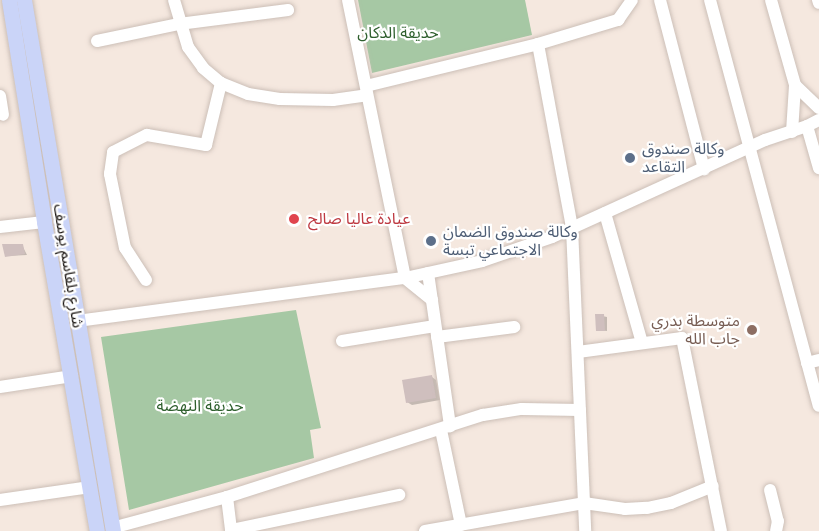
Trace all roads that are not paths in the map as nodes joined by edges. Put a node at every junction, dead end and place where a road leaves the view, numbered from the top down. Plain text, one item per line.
1 (9, 0) edge
2 (24, 0) edge
3 (174, 0) edge
4 (348, 0) edge
5 (632, 0) edge
6 (660, 0) edge
7 (711, 0) edge
8 (771, 0) edge
9 (288, 10) dead end
10 (179, 24) junction
11 (97, 41) dead end
12 (538, 44) junction
13 (221, 82) junction
14 (795, 85) junction
15 (367, 90) junction
16 (0, 96) edge
17 (819, 108) edge
18 (3, 115) dead end
19 (819, 120) edge
20 (807, 126) junction
21 (792, 132) junction
22 (819, 133) edge
23 (752, 147) junction
24 (819, 168) edge
25 (704, 169) junction
26 (605, 213) junction
27 (44, 222) junction
28 (0, 227) edge
29 (572, 228) junction
30 (428, 273) junction
31 (405, 278) junction
32 (146, 280) dead end
33 (432, 300) junction
34 (77, 321) junction
35 (514, 327) dead end
36 (436, 331) junction
37 (342, 341) dead end
38 (642, 343) junction
39 (578, 352) junction
40 (813, 362) edge
41 (72, 376) junction
42 (0, 387) edge
43 (819, 406) edge
44 (580, 410) junction
45 (445, 428) junction
46 (713, 486) junction
47 (90, 487) junction
48 (770, 490) dead end
49 (399, 495) dead end
50 (227, 497) junction
51 (0, 501) edge
52 (584, 503) junction
53 (460, 525) junction
54 (107, 530) edge
55 (231, 531) edge
56 (425, 531) edge
57 (585, 531) edge
58 (721, 531) edge
59 (776, 531) edge

1 - 27 main road, شارع بلقاسم يوسف
2 - 34 main road, شارع بلقاسم يوسف
3 - 10 street
4 - 15 street
5 - 12 street
6 - 25 street
7 - 23 street
8 - 14 street
9 - 10 street
10 - 11 street
10 - 13 street
12 - 15 street
12 - 29 street
13 - 15 street
13 - 32 street
14 - 17 street
14 - 21 street
15 - 31 street
16 - 18 street
19 - 20 street
20 - 21 street
20 - 22 street
20 - 24 street
21 - 23 street
23 - 25 street
23 - 40 street
25 - 26 street
26 - 29 street
26 - 38 street
27 - 28 street
27 - 41 main road, شارع بلقاسم يوسف
29 - 30 street
29 - 39 street
30 - 31 street
30 - 33 street
31 - 33 street
31 - 34 street
33 - 36 street
34 - 54 main road, شارع بلقاسم يوسف
35 - 36 street
36 - 37 street
36 - 45 street
38 - 39 street
38 - 46 street
39 - 44 street
40 - 43 street
41 - 42 street
41 - 47 main road, شارع بلقاسم يوسف
44 - 45 street
44 - 52 street
45 - 50 street
45 - 53 street
46 - 52 street
46 - 58 street
47 - 51 street
47 - 54 main road, شارع بلقاسم يوسف
48 - 59 street
49 - 55 street
50 - 54 street
50 - 55 street
52 - 53 street
52 - 57 street
53 - 56 street

